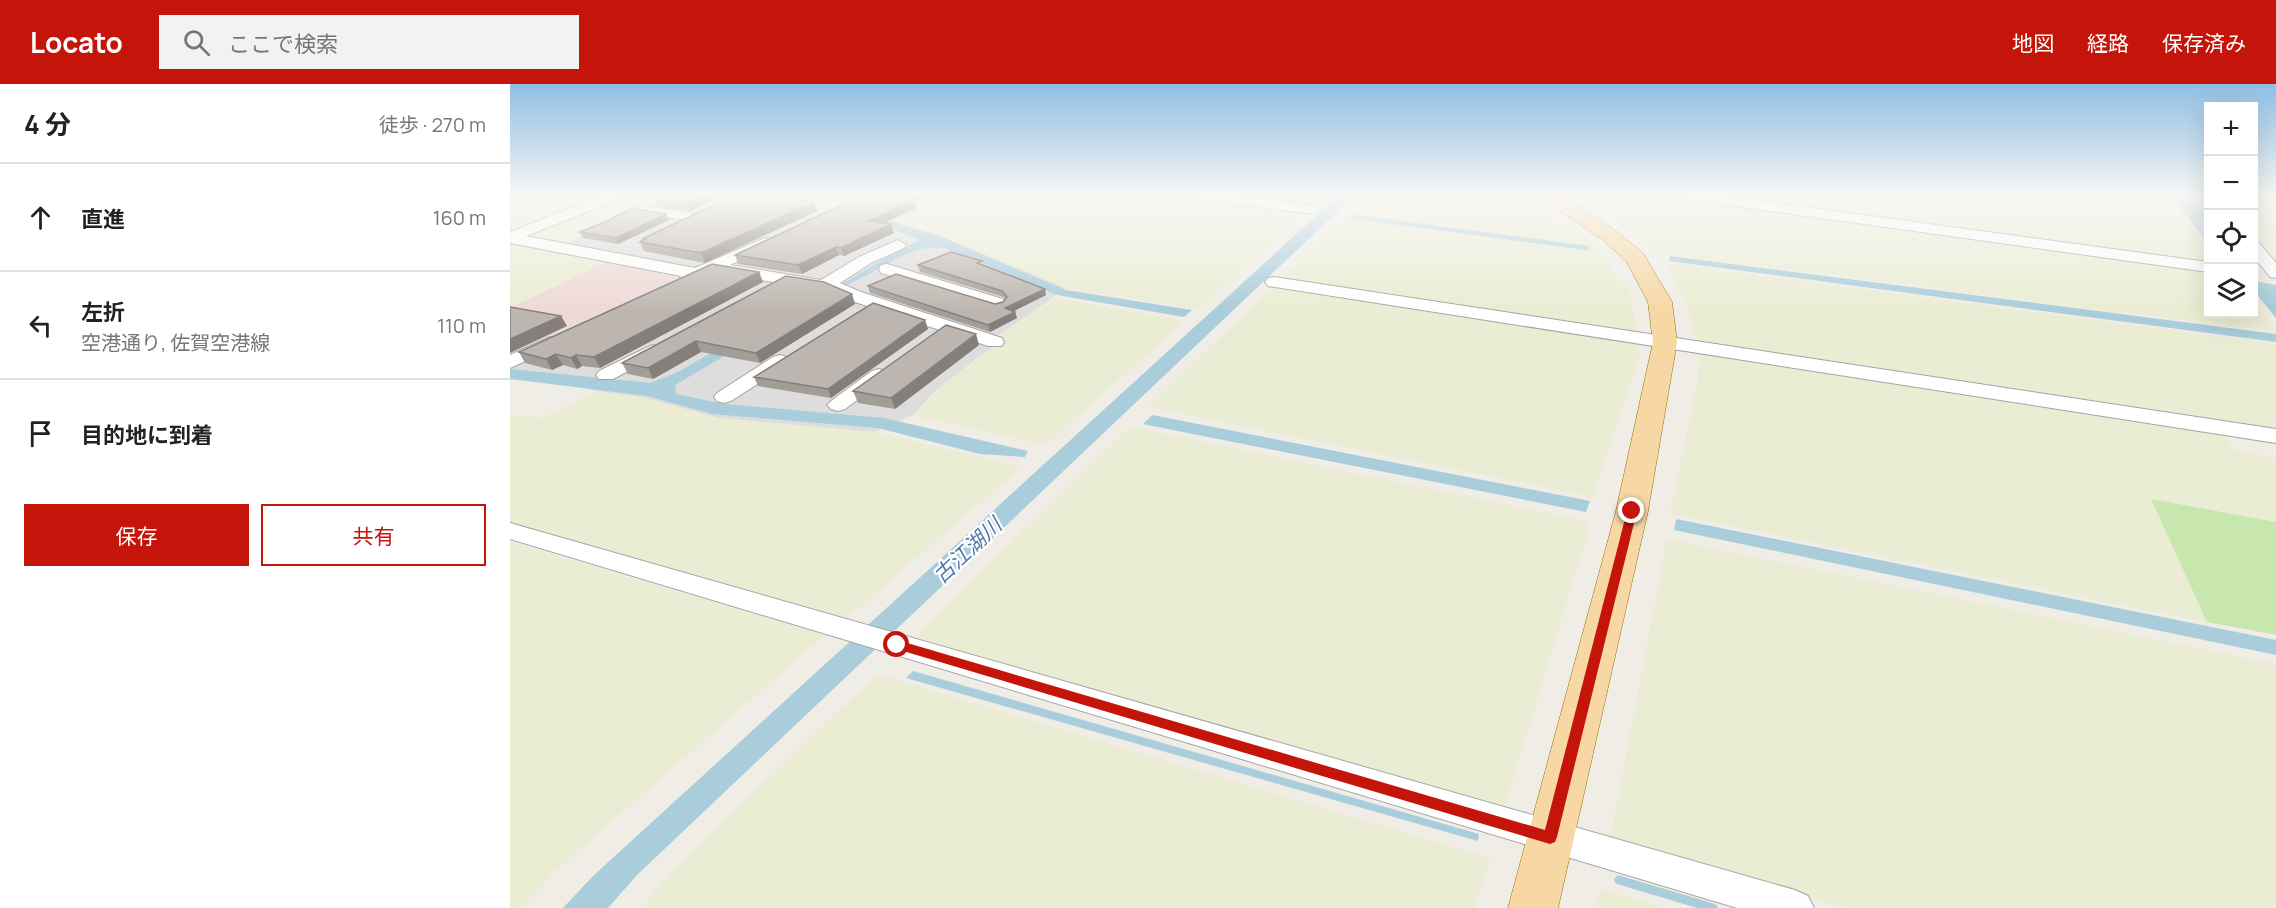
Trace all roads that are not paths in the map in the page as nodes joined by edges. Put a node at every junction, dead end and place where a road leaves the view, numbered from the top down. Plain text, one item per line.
1 (1606, 233) edge
2 (1988, 233) edge
3 (510, 238) edge
4 (776, 238) edge
5 (898, 245) dead end
6 (630, 247) dead end
7 (2258, 253) edge
8 (609, 256) junction
9 (2204, 266) edge
10 (887, 269) dead end
11 (705, 270) junction
12 (2258, 274) edge
13 (2276, 275) edge
14 (787, 279) junction
15 (1274, 282) dead end
16 (833, 286) junction
17 (667, 288) edge
18 (957, 291) junction
19 (757, 295) edge
20 (875, 302) junction
21 (997, 303) edge
22 (908, 313) junction
23 (855, 315) edge
24 (947, 326) junction
25 (562, 337) edge
26 (929, 339) edge
27 (995, 342) dead end
28 (1665, 342) junction
29 (669, 343) edge
30 (794, 353) edge
31 (510, 362) edge
32 (892, 366) edge
33 (606, 375) dead end
34 (724, 397) dead end
35 (838, 405) dead end
36 (2276, 436) edge
37 (510, 531) edge
38 (1550, 837) junction
39 (1533, 908) edge
40 (1795, 908) edge

1 - 28 main road
2 - 9 street
3 - 8 street
4 - 11 street
5 - 16 street
6 - 8 street
7 - 13 street
8 - 11 street
10 - 18 street
11 - 14 street
11 - 17 street
12 - 13 street
14 - 16 street
14 - 19 street
15 - 28 street
16 - 20 street
18 - 21 street
18 - 22 street
20 - 22 street
20 - 23 street
22 - 24 street
24 - 26 street
24 - 27 street
25 - 31 street
28 - 36 street
28 - 38 main road
29 - 33 street
30 - 34 street
32 - 35 street
37 - 38 street
38 - 39 main road
38 - 40 street

